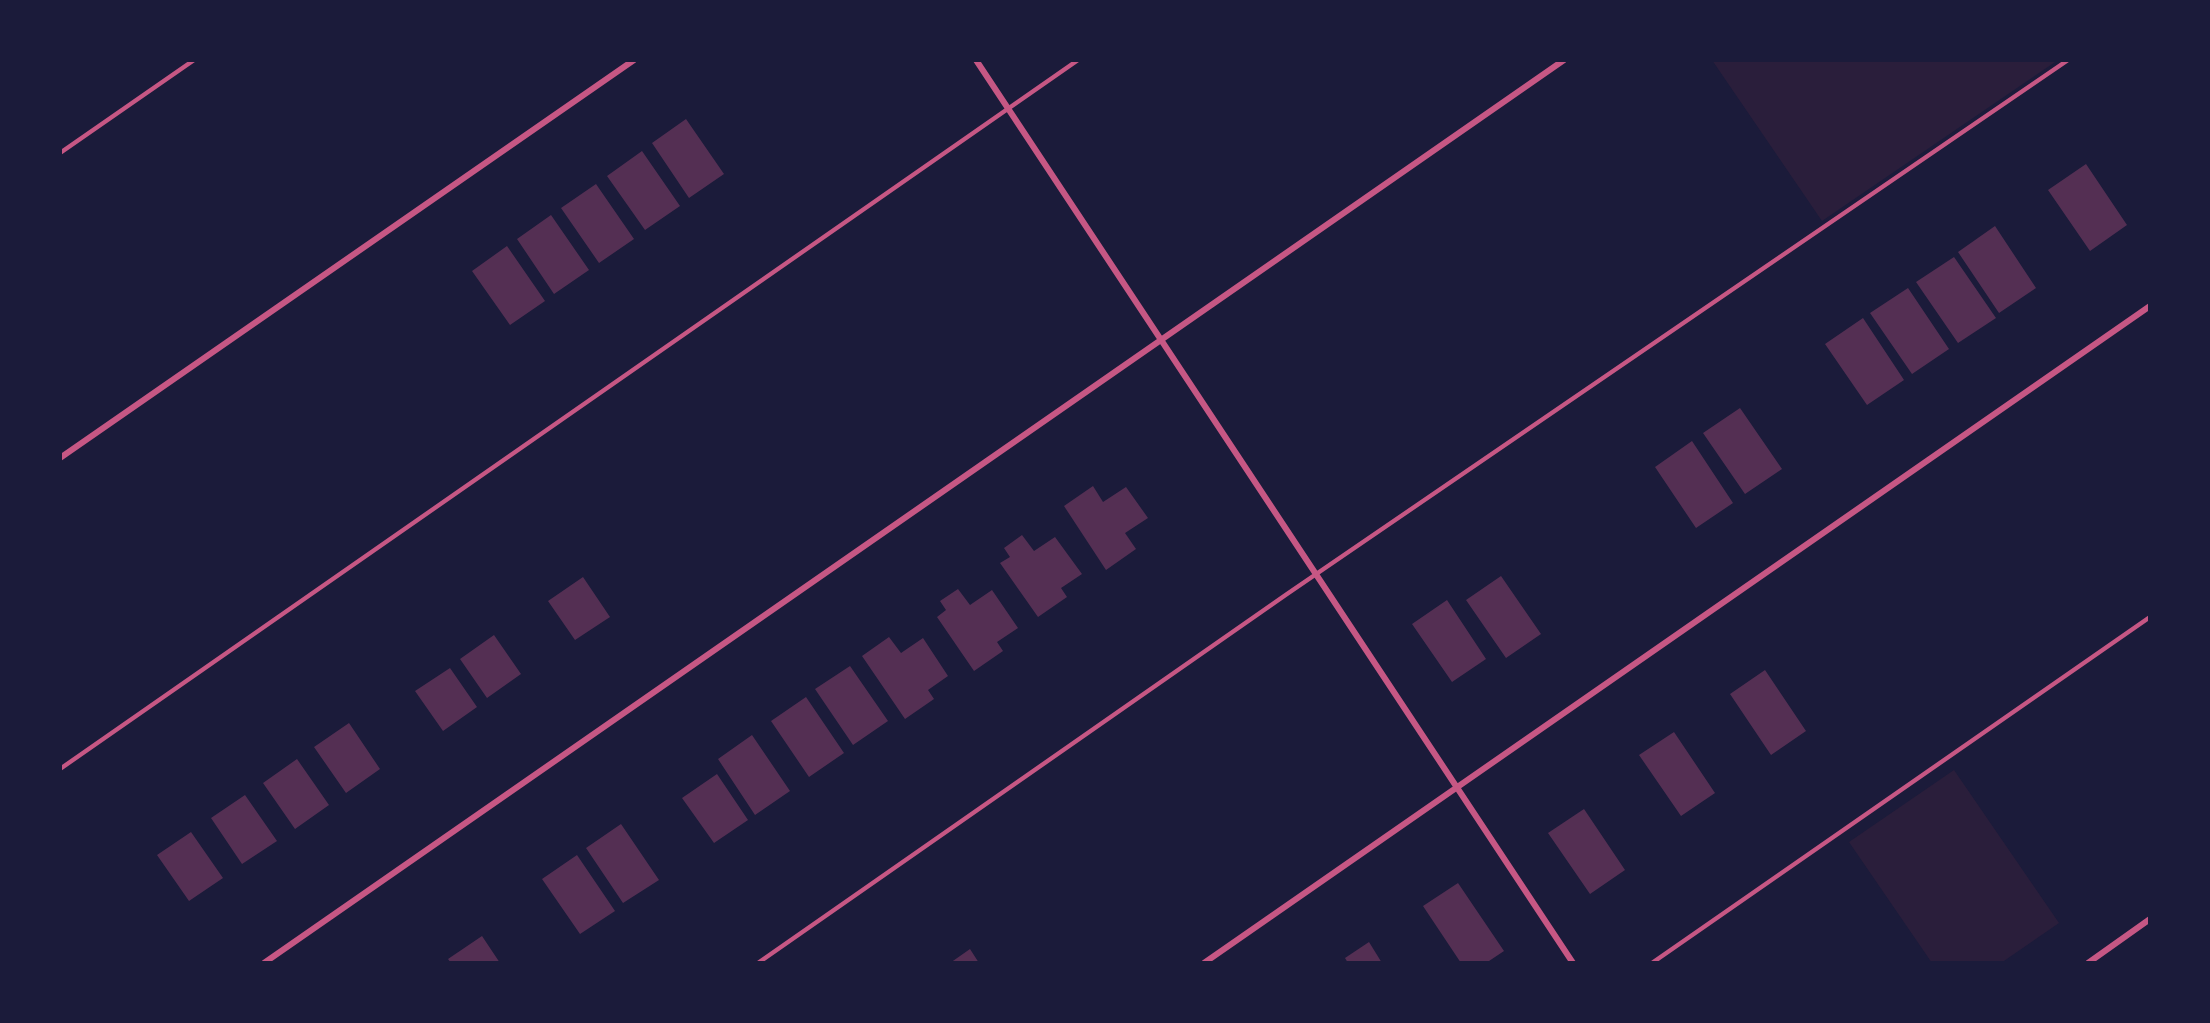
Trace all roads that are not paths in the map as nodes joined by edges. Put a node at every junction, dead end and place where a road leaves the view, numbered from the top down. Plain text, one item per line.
1 (194, 60) edge
2 (634, 60) edge
3 (976, 60) edge
4 (1078, 60) edge
5 (1564, 60) edge
6 (2068, 60) edge
7 (1008, 109) junction
8 (60, 153) edge
9 (2150, 306) edge
10 (1162, 341) junction
11 (60, 458) edge
12 (1316, 574) junction
13 (2150, 616) edge
14 (60, 769) edge
15 (1457, 788) junction
16 (2150, 919) edge
17 (264, 963) edge
18 (758, 963) edge
19 (1204, 963) edge
20 (1574, 963) edge
21 (1652, 963) edge
22 (2088, 963) edge

1 - 8 lane
2 - 11 street
3 - 7 street
4 - 7 lane
5 - 10 street
6 - 12 lane
7 - 10 street
7 - 14 lane
9 - 15 street
10 - 12 street
10 - 17 street
12 - 15 street
12 - 18 lane
13 - 21 lane
15 - 19 street
15 - 20 street
16 - 22 street

